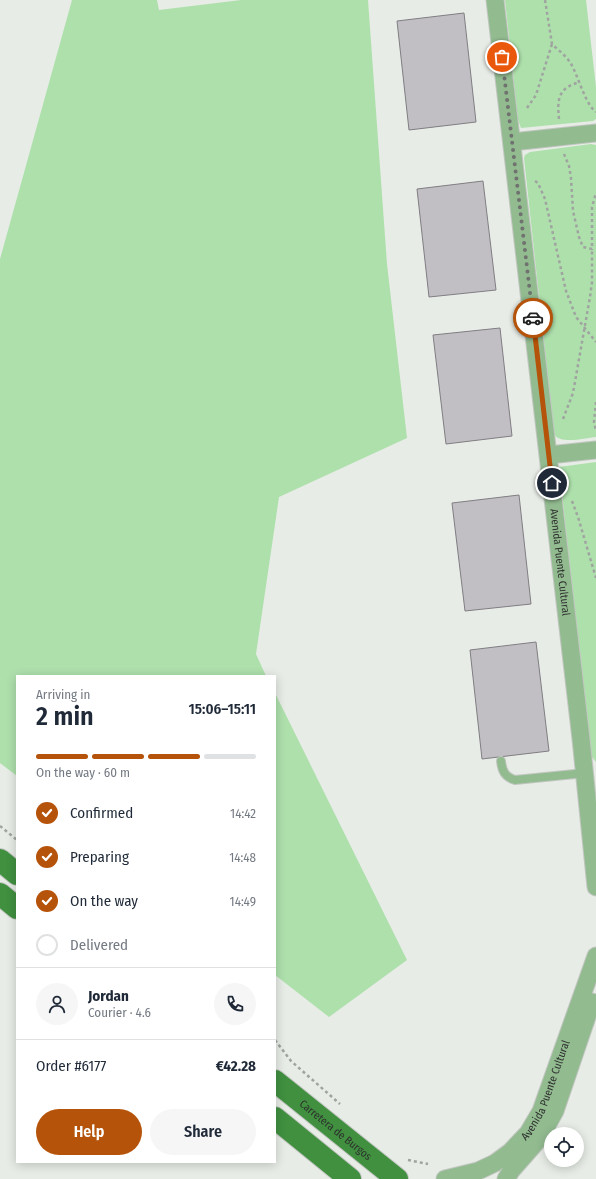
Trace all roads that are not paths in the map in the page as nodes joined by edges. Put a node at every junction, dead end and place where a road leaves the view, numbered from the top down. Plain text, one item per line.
1 (495, 0) edge
2 (596, 133) edge
3 (512, 142) junction
4 (596, 450) edge
5 (549, 455) junction
6 (501, 761) dead end
7 (591, 777) edge
8 (594, 851) edge
9 (0, 860) edge
10 (16, 873) edge
11 (596, 887) edge
12 (0, 894) edge
13 (16, 907) edge
14 (596, 956) edge
15 (596, 989) edge
16 (276, 1082) edge
17 (276, 1119) edge
18 (350, 1179) edge
19 (396, 1179) edge
20 (445, 1179) edge
21 (506, 1179) edge

1 - 3 street, Avenida Puente Cultural
2 - 3 street
3 - 5 street, Avenida Puente Cultural
4 - 5 street
5 - 7 street, Avenida Puente Cultural
6 - 7 lane
7 - 8 street, Avenida Puente Cultural
8 - 11 street, Avenida Puente Cultural
9 - 10 main road
12 - 13 main road
14 - 20 street, Avenida Puente Cultural
15 - 21 street, Avenida Puente Cultural
16 - 19 main road, Carretera de Burgos
17 - 18 main road

